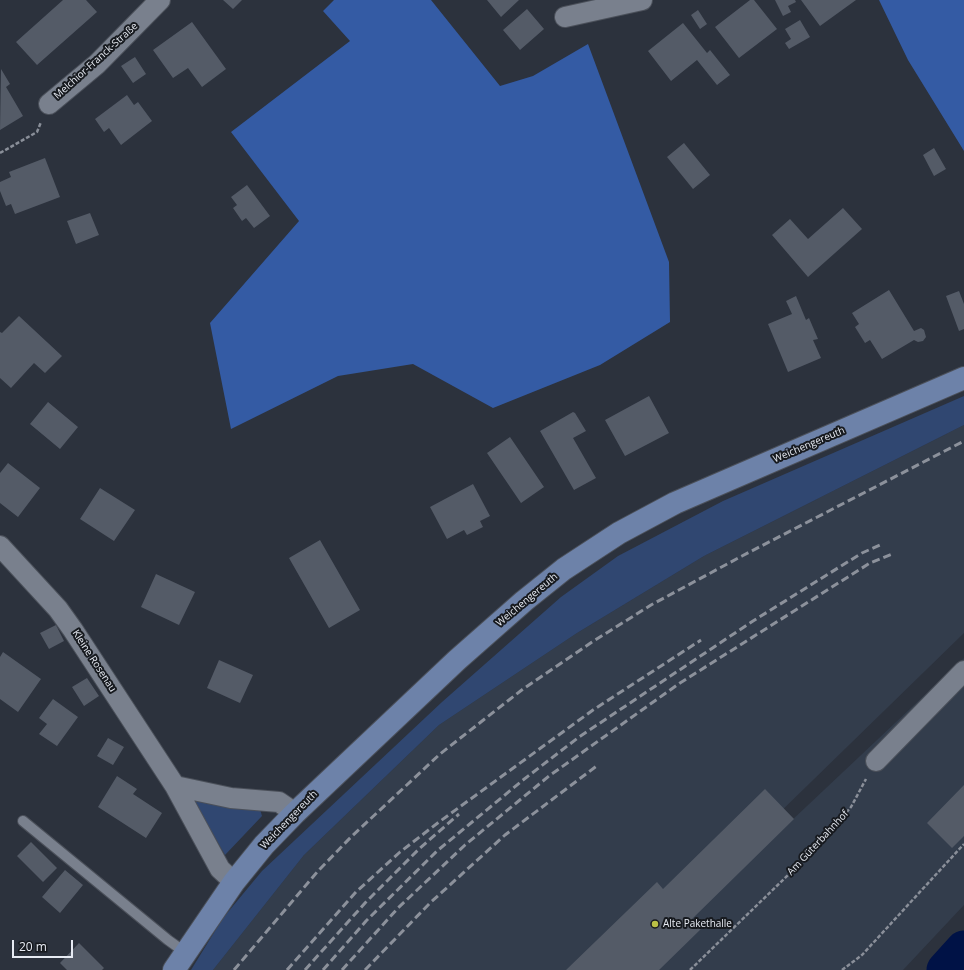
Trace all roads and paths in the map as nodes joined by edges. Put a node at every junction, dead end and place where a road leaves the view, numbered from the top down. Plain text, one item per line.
1 (160, 0) edge
2 (642, 0) edge
3 (565, 17) dead end
4 (49, 104) joint
5 (0, 153) edge
6 (964, 378) edge
7 (0, 546) edge
8 (964, 671) edge
9 (876, 761) joint
10 (175, 786) junction
11 (294, 813) junction
12 (23, 821) dead end
13 (964, 844) edge
14 (234, 882) junction
15 (180, 961) edge
16 (690, 970) edge
17 (842, 970) edge

1 - 4 street, Melchior-Franck-Straße
2 - 3 street
4 - 5 path, Melchior-Franck-Straße
6 - 11 main road, Weichengereuth
7 - 10 street, Kleine Rosenau
8 - 9 street
9 - 16 path, Am Güterbahnhof
10 - 11 street
10 - 14 street, Kleine Rosenau
11 - 14 main road, Weichengereuth
12 - 15 lane, Weichengereuth
13 - 17 path
14 - 15 main road, Weichengereuth

